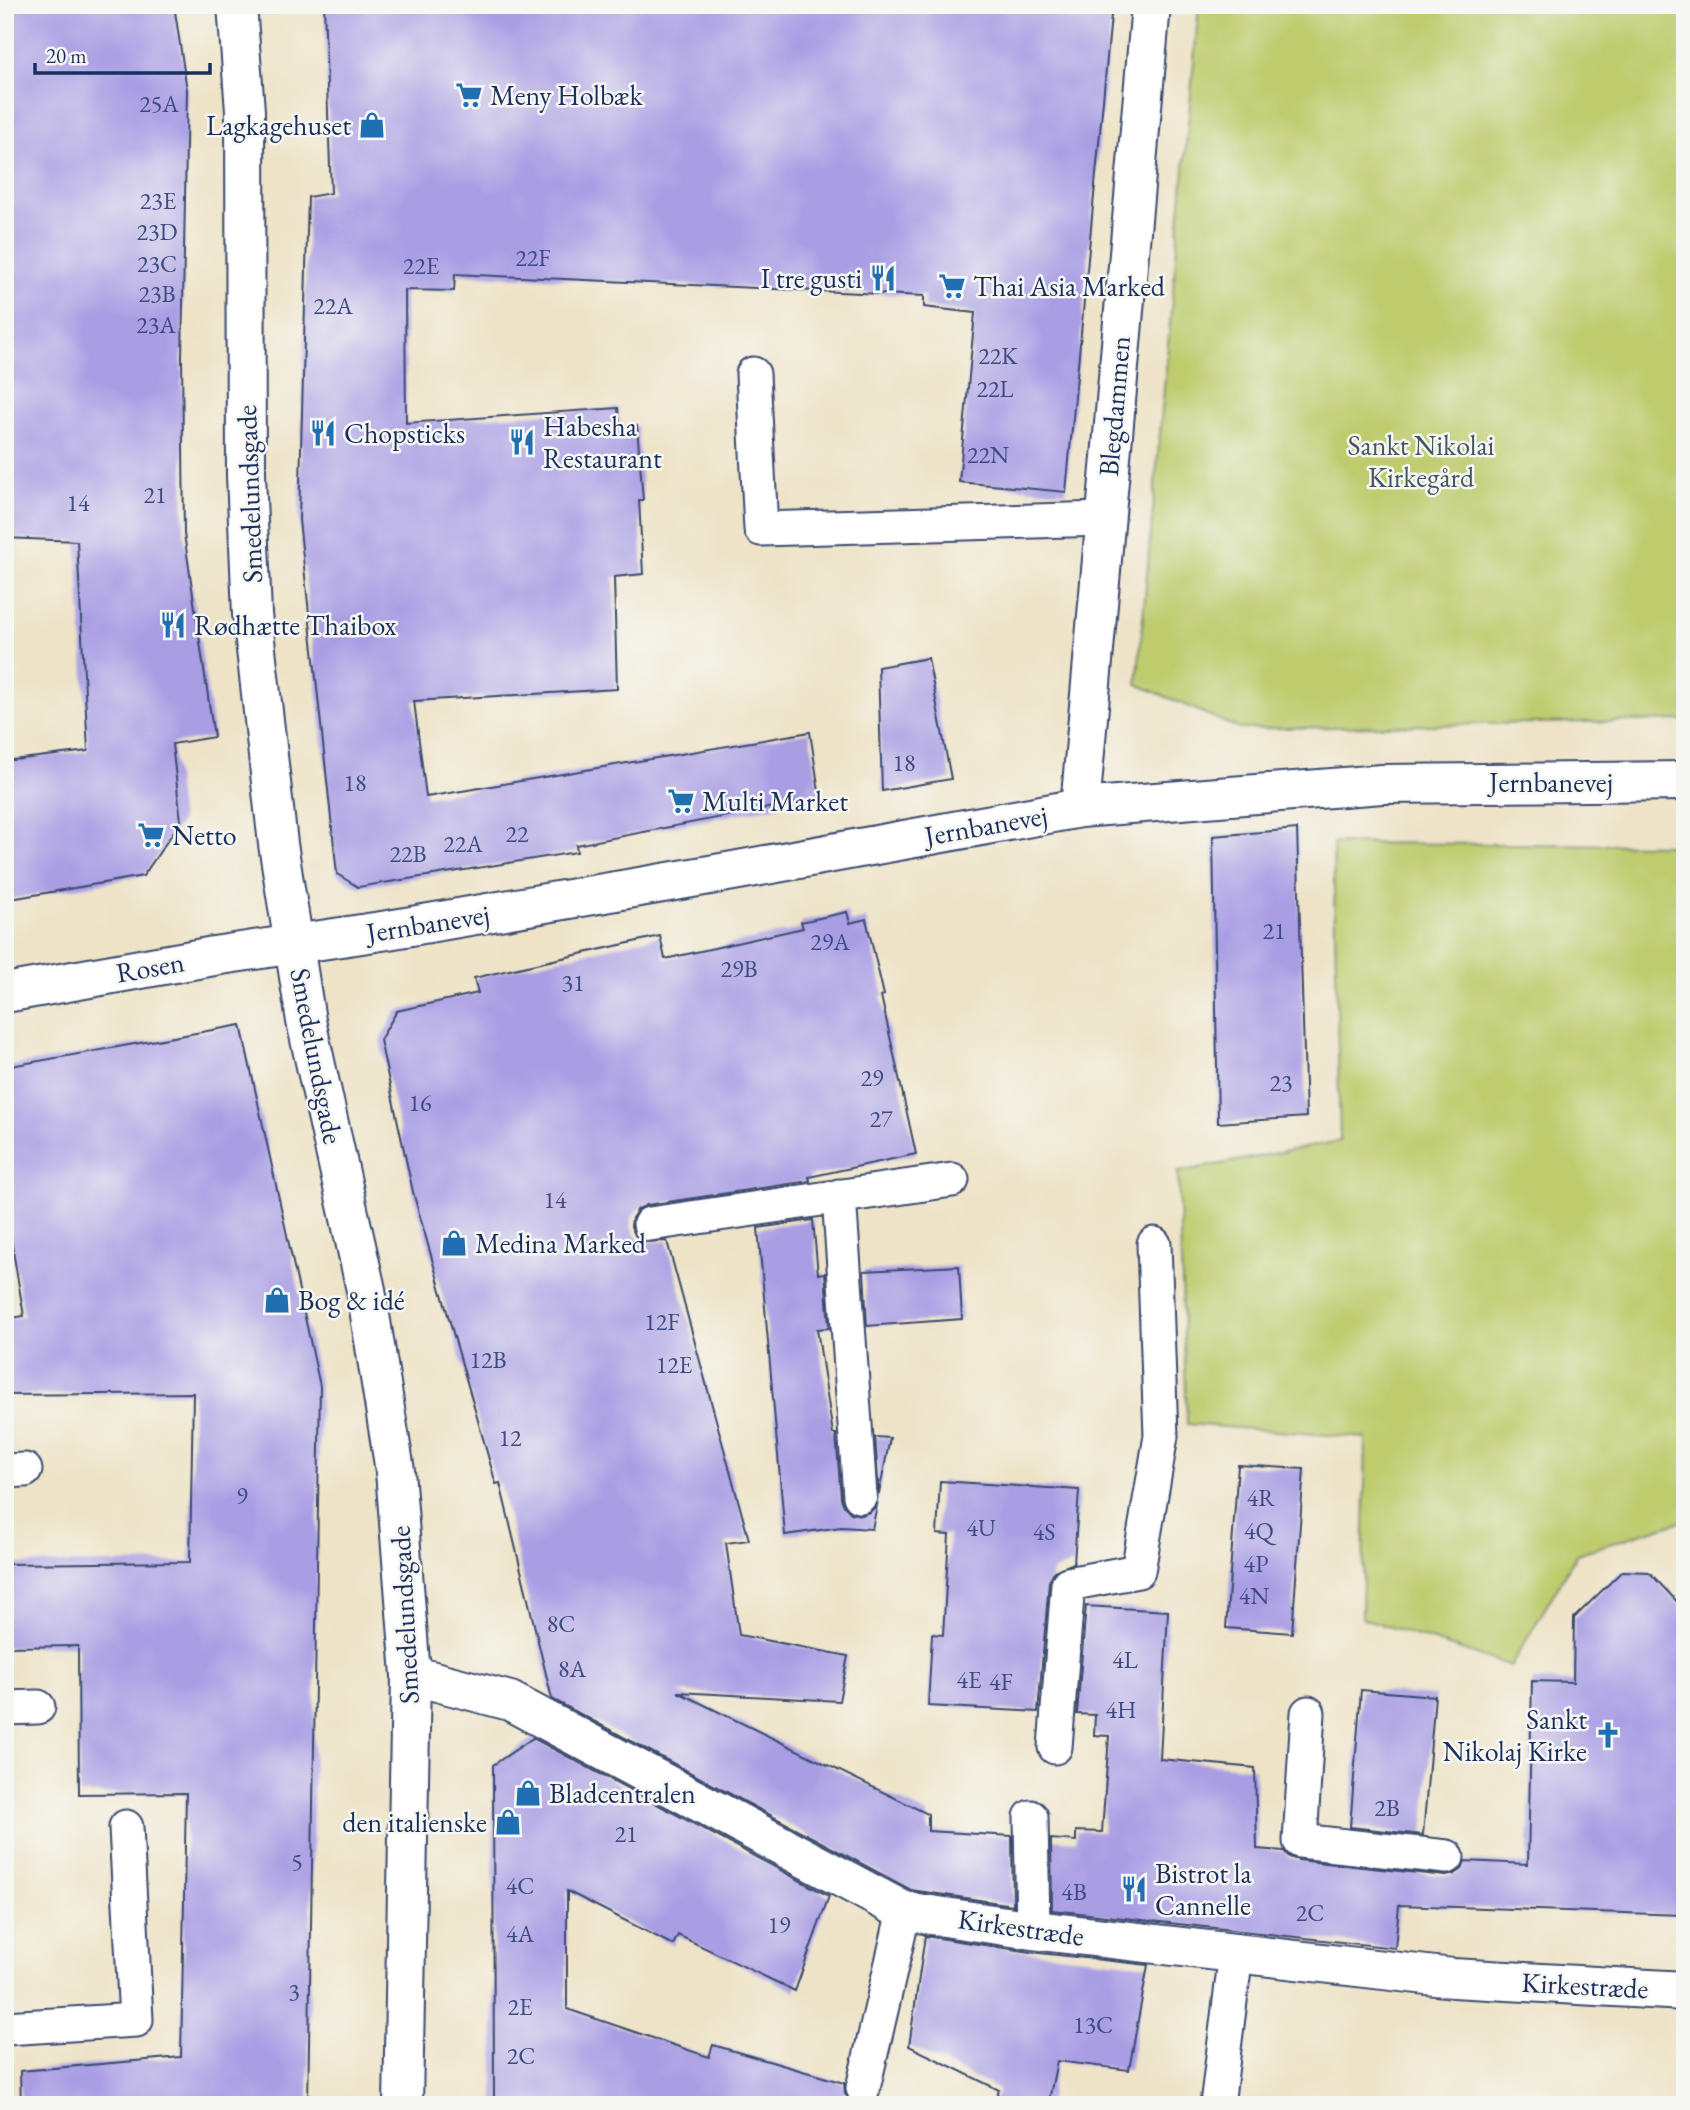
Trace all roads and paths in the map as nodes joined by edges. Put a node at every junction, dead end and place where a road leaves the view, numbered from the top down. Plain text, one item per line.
1 (237, 5) edge
2 (1151, 5) edge
3 (753, 374) dead end
4 (1104, 519) junction
5 (1685, 781) edge
6 (1080, 808) junction
7 (295, 943) junction
8 (5, 993) edge
9 (952, 1180) dead end
10 (839, 1196) junction
11 (650, 1224) dead end
12 (1154, 1244) dead end
13 (860, 1496) dead end
14 (411, 1675) junction
15 (38, 1707) dead end
16 (5, 1708) edge
17 (1308, 1713) dead end
18 (1055, 1747) dead end
19 (1031, 1817) dead end
20 (126, 1827) dead end
21 (1447, 1857) dead end
22 (904, 1911) junction
23 (1033, 1930) junction
24 (1236, 1954) junction
25 (1685, 1991) edge
26 (5, 2028) edge
27 (863, 2088) dead end
28 (403, 2105) edge
29 (1217, 2105) edge

1 - 7 street, Smedelundsgade
2 - 4 street, Blegdammen
3 - 4 lane
4 - 6 street, Blegdammen
5 - 6 street, Jernbanevej
6 - 7 street, Jernbanevej
7 - 8 street, Rosen
7 - 14 street, Smedelundsgade
9 - 10 lane
10 - 11 lane
10 - 13 lane
12 - 18 lane
14 - 22 street, Kirkestræde
14 - 28 street, Smedelundsgade
15 - 16 lane
17 - 21 lane
19 - 23 lane
20 - 26 lane
22 - 23 street, Kirkestræde
22 - 27 lane
23 - 24 street, Kirkestræde
24 - 25 street, Kirkestræde
24 - 29 lane

